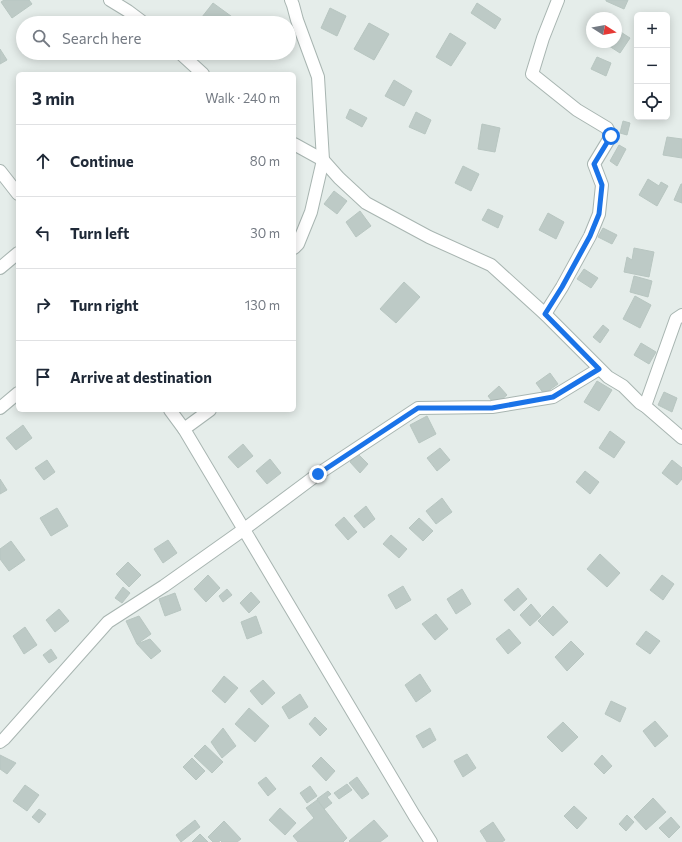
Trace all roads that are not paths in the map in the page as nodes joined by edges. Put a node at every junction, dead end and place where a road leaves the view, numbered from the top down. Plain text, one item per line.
1 (110, 0) edge
2 (291, 0) edge
3 (558, 0) edge
4 (135, 16) edge
5 (296, 16) edge
6 (296, 17) edge
7 (188, 60) edge
8 (201, 72) edge
9 (296, 145) edge
10 (323, 160) junction
11 (0, 171) edge
12 (16, 191) edge
13 (296, 246) edge
14 (16, 255) edge
15 (0, 268) edge
16 (545, 314) junction
17 (682, 316) edge
18 (599, 369) junction
19 (16, 395) edge
20 (645, 406) junction
21 (0, 408) edge
22 (171, 412) edge
23 (207, 412) edge
24 (184, 429) junction
25 (682, 438) edge
26 (243, 530) junction
27 (0, 742) edge
28 (431, 842) edge

1 - 4 street
2 - 5 street
3 - 16 street
6 - 10 street
7 - 8 street
9 - 10 street
10 - 13 street
10 - 16 street
11 - 12 street
14 - 15 street
16 - 18 street
17 - 20 street
18 - 20 street
18 - 26 street
19 - 21 street
20 - 25 street
22 - 24 street
23 - 24 street
24 - 26 street
26 - 27 street
26 - 28 street

